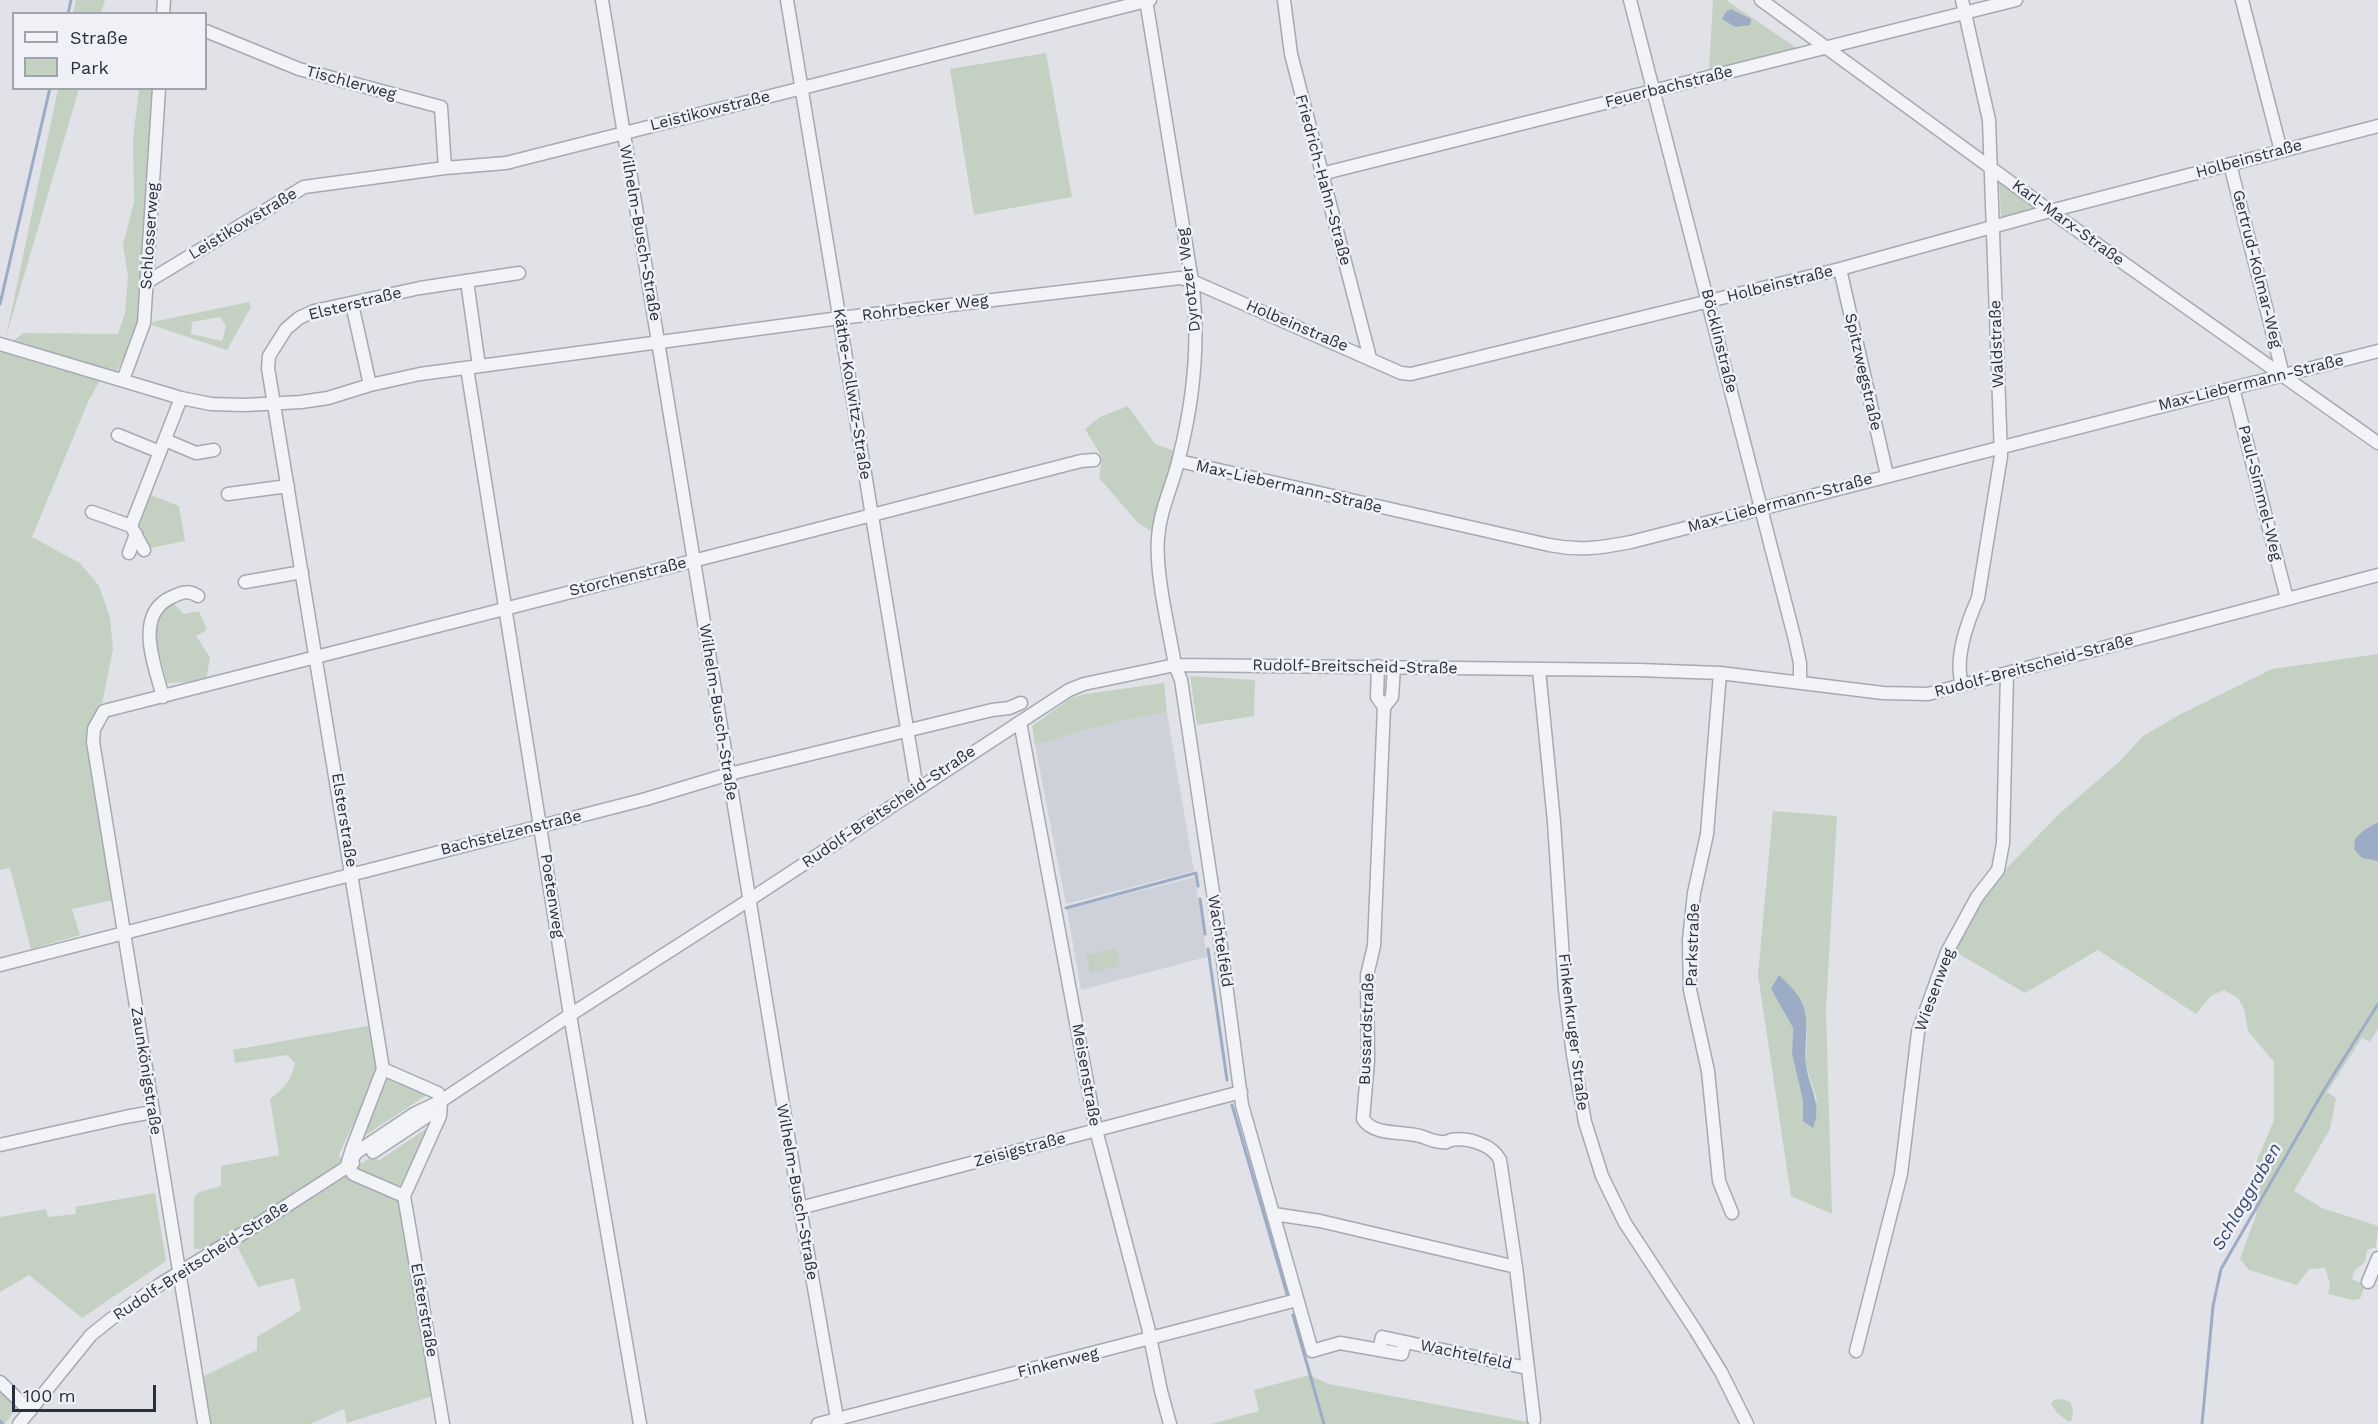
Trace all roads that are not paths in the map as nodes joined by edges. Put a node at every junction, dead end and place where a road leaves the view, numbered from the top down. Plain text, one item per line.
1 (602, 0) edge
2 (787, 0) edge
3 (1147, 0) edge
4 (1284, 0) edge
5 (1630, 0) edge
6 (1761, 0) edge
7 (1962, 0) edge
8 (2016, 0) edge
9 (2242, 0) edge
10 (1965, 13) junction
11 (207, 32) edge
12 (1828, 47) junction
13 (801, 88) junction
14 (159, 90) edge
15 (1652, 92) junction
16 (2378, 126) edge
17 (623, 133) junction
18 (2281, 151) junction
19 (2230, 164) junction
20 (1990, 166) junction
21 (445, 168) junction
22 (1321, 174) junction
23 (2050, 212) junction
24 (1992, 227) junction
25 (1839, 269) junction
26 (519, 273) dead end
27 (467, 280) junction
28 (1192, 280) junction
29 (147, 282) junction
30 (1709, 301) junction
31 (352, 304) junction
32 (840, 318) junction
33 (659, 341) junction
34 (1, 345) edge
35 (2378, 351) edge
36 (1370, 358) junction
37 (473, 367) junction
38 (2283, 375) junction
39 (120, 379) junction
40 (370, 385) junction
41 (2233, 388) junction
42 (181, 398) junction
43 (274, 405) junction
44 (118, 435) dead end
45 (2378, 442) edge
46 (162, 446) junction
47 (2001, 446) junction
48 (214, 450) dead end
49 (1094, 460) dead end
50 (1179, 461) junction
51 (1887, 475) junction
52 (288, 486) junction
53 (228, 494) dead end
54 (1760, 508) junction
55 (92, 512) dead end
56 (871, 514) junction
57 (134, 530) junction
58 (144, 550) dead end
59 (129, 553) dead end
60 (693, 560) junction
61 (302, 572) junction
62 (2378, 575) edge
63 (245, 582) dead end
64 (198, 596) dead end
65 (2287, 599) junction
66 (506, 609) junction
67 (317, 656) junction
68 (1175, 665) junction
69 (1378, 666) junction
70 (1394, 667) junction
71 (1539, 670) junction
72 (1720, 673) junction
73 (2007, 673) junction
74 (1800, 683) junction
75 (1962, 685) junction
76 (163, 697) junction
77 (1021, 703) dead end
78 (1384, 707) junction
79 (99, 719) joint
80 (1020, 722) junction
81 (907, 731) junction
82 (729, 774) junction
83 (916, 789) junction
84 (541, 825) junction
85 (352, 874) junction
86 (749, 900) junction
87 (124, 934) junction
88 (0, 965) edge
89 (570, 1015) junction
90 (383, 1069) junction
91 (1241, 1092) junction
92 (441, 1101) junction
93 (153, 1112) junction
94 (1096, 1130) junction
95 (0, 1146) edge
96 (347, 1165) junction
97 (404, 1196) junction
98 (800, 1208) junction
99 (1732, 1213) dead end
100 (1274, 1214) junction
101 (2378, 1258) edge
102 (1516, 1267) junction
103 (179, 1273) junction
104 (2368, 1282) dead end
105 (1297, 1300) junction
106 (1150, 1340) junction
107 (1857, 1351) dead end
108 (1527, 1368) junction
109 (0, 1382) edge
110 (30, 1411) junction
111 (1534, 1420) dead end
112 (837, 1422) edge
113 (19, 1424) edge
114 (204, 1424) edge
115 (443, 1424) edge
116 (640, 1424) edge
117 (819, 1424) edge
118 (1170, 1424) edge
119 (1747, 1424) edge

1 - 17 street, Wilhelm-Busch-Straße
2 - 13 street, Käthe-Kollwitz-Straße
3 - 13 street, Leistikowstraße
3 - 28 street, Dyrotzer Weg
4 - 22 street, Friedrich-Hahn-Straße
5 - 15 street, Böcklinstraße
6 - 12 street, Karl-Marx-Straße
7 - 10 street, Waldstraße
8 - 10 street, Feuerbachstraße
9 - 18 street
10 - 12 street, Feuerbachstraße
10 - 20 street, Waldstraße
11 - 21 street, Tischlerweg
12 - 15 street, Feuerbachstraße
12 - 20 street, Karl-Marx-Straße
13 - 17 street, Leistikowstraße
13 - 32 street, Käthe-Kollwitz-Straße
14 - 29 street, Schlosserweg
15 - 22 street, Feuerbachstraße
15 - 30 street, Böcklinstraße
16 - 18 street, Holbeinstraße
17 - 21 street, Leistikowstraße
17 - 33 street, Wilhelm-Busch-Straße
18 - 19 street, Holbeinstraße
19 - 23 street, Holbeinstraße
19 - 38 street, Gertrud-Kolmar-Weg
20 - 23 street, Karl-Marx-Straße
20 - 24 street, Waldstraße
21 - 29 street, Leistikowstraße
22 - 36 street, Friedrich-Hahn-Straße
23 - 24 street, Holbeinstraße
23 - 38 street, Karl-Marx-Straße
24 - 25 street, Holbeinstraße
24 - 47 street, Waldstraße
25 - 30 street, Holbeinstraße
25 - 51 street, Spitzwegstraße
26 - 27 street, Elsterstraße
27 - 31 street, Elsterstraße
27 - 37 street
28 - 32 street, Rohrbecker Weg
28 - 36 street, Holbeinstraße
28 - 50 street, Dyrotzer Weg
29 - 39 street, Schlosserweg
30 - 36 street, Holbeinstraße
30 - 54 street, Böcklinstraße
31 - 40 street
31 - 43 street, Elsterstraße
32 - 33 street, Rohrbecker Weg
32 - 56 street, Käthe-Kollwitz-Straße
33 - 37 street, Rohrbecker Weg
33 - 60 street, Wilhelm-Busch-Straße
34 - 39 street, Rohrbecker Weg
35 - 38 street, Max-Liebermann-Straße
37 - 40 street, Rohrbecker Weg
37 - 66 street, Poetenweg
38 - 41 street, Max-Liebermann-Straße
38 - 45 street, Karl-Marx-Straße
39 - 42 street, Rohrbecker Weg
40 - 43 street, Rohrbecker Weg
41 - 47 street, Max-Liebermann-Straße
41 - 65 street, Paul-Simmel-Weg
42 - 43 street, Rohrbecker Weg
42 - 46 street
43 - 52 street, Elsterstraße
44 - 46 street
46 - 48 street
46 - 57 street
47 - 51 street, Max-Liebermann-Straße
47 - 75 street, Waldstraße
49 - 56 street, Storchenstraße
50 - 54 street, Max-Liebermann-Straße
50 - 68 street, Dyrotzer Weg
51 - 54 street, Max-Liebermann-Straße
52 - 53 street
52 - 61 street, Elsterstraße
54 - 74 street, Böcklinstraße
55 - 57 street
56 - 60 street, Storchenstraße
56 - 81 street, Käthe-Kollwitz-Straße
57 - 58 street
57 - 59 street
60 - 66 street, Storchenstraße
60 - 82 street, Wilhelm-Busch-Straße
61 - 63 street
61 - 67 street, Elsterstraße
62 - 65 street, Rudolf-Breitscheid-Straße
64 - 76 street
65 - 73 street, Rudolf-Breitscheid-Straße
66 - 67 street, Storchenstraße
66 - 84 street, Poetenweg
67 - 76 street, Storchenstraße
67 - 85 street, Elsterstraße
68 - 69 street, Rudolf-Breitscheid-Straße
68 - 80 street, Rudolf-Breitscheid-Straße
68 - 91 street, Wachtelfeld
69 - 70 street, Rudolf-Breitscheid-Straße
69 - 78 street, Bussardstraße
70 - 71 street, Rudolf-Breitscheid-Straße
70 - 78 street, Bussardstraße
71 - 72 street, Rudolf-Breitscheid-Straße
71 - 119 street, Finkenkruger Straße
72 - 74 street, Rudolf-Breitscheid-Straße
72 - 99 street, Parkstraße
73 - 75 street, Rudolf-Breitscheid-Straße
73 - 107 street, Wiesenweg
74 - 75 street, Rudolf-Breitscheid-Straße
76 - 79 street, Storchenstraße
77 - 81 street, Bachstelzenstraße
78 - 102 street, Bussardstraße
79 - 87 street, Zaunkönigstraße
80 - 83 street, Rudolf-Breitscheid-Straße
80 - 94 street, Meisenstraße
81 - 82 street, Bachstelzenstraße
81 - 83 street, Käthe-Kollwitz-Straße
82 - 84 street, Bachstelzenstraße
82 - 86 street, Wilhelm-Busch-Straße
83 - 86 street, Rudolf-Breitscheid-Straße
84 - 85 street, Bachstelzenstraße
84 - 89 street, Poetenweg
85 - 87 street, Bachstelzenstraße
85 - 90 street, Elsterstraße
86 - 89 street, Rudolf-Breitscheid-Straße
86 - 98 street, Wilhelm-Busch-Straße
87 - 88 street, Bachstelzenstraße
87 - 93 street, Zaunkönigstraße
89 - 92 street, Rudolf-Breitscheid-Straße
89 - 116 street, Poetenweg
90 - 92 street
90 - 96 street
91 - 94 street, Zeisigstraße
91 - 100 street, Wachtelfeld
92 - 96 street, Rudolf-Breitscheid-Straße
92 - 97 street
93 - 95 street
93 - 103 street, Zaunkönigstraße
94 - 98 street, Zeisigstraße
94 - 106 street, Meisenstraße
96 - 97 street
96 - 103 street, Rudolf-Breitscheid-Straße
97 - 115 street, Elsterstraße
98 - 112 street, Wilhelm-Busch-Straße
100 - 102 street
100 - 105 street, Wachtelfeld
101 - 104 street
102 - 108 street, Bussardstraße
103 - 110 street, Rudolf-Breitscheid-Straße
103 - 114 street, Zaunkönigstraße
105 - 106 street, Finkenweg
105 - 108 street, Wachtelfeld
106 - 112 street, Finkenweg
106 - 118 street, Meisenstraße
108 - 111 street, Bussardstraße
109 - 110 street
110 - 113 street, Rudolf-Breitscheid-Straße
112 - 117 street, Finkenweg

